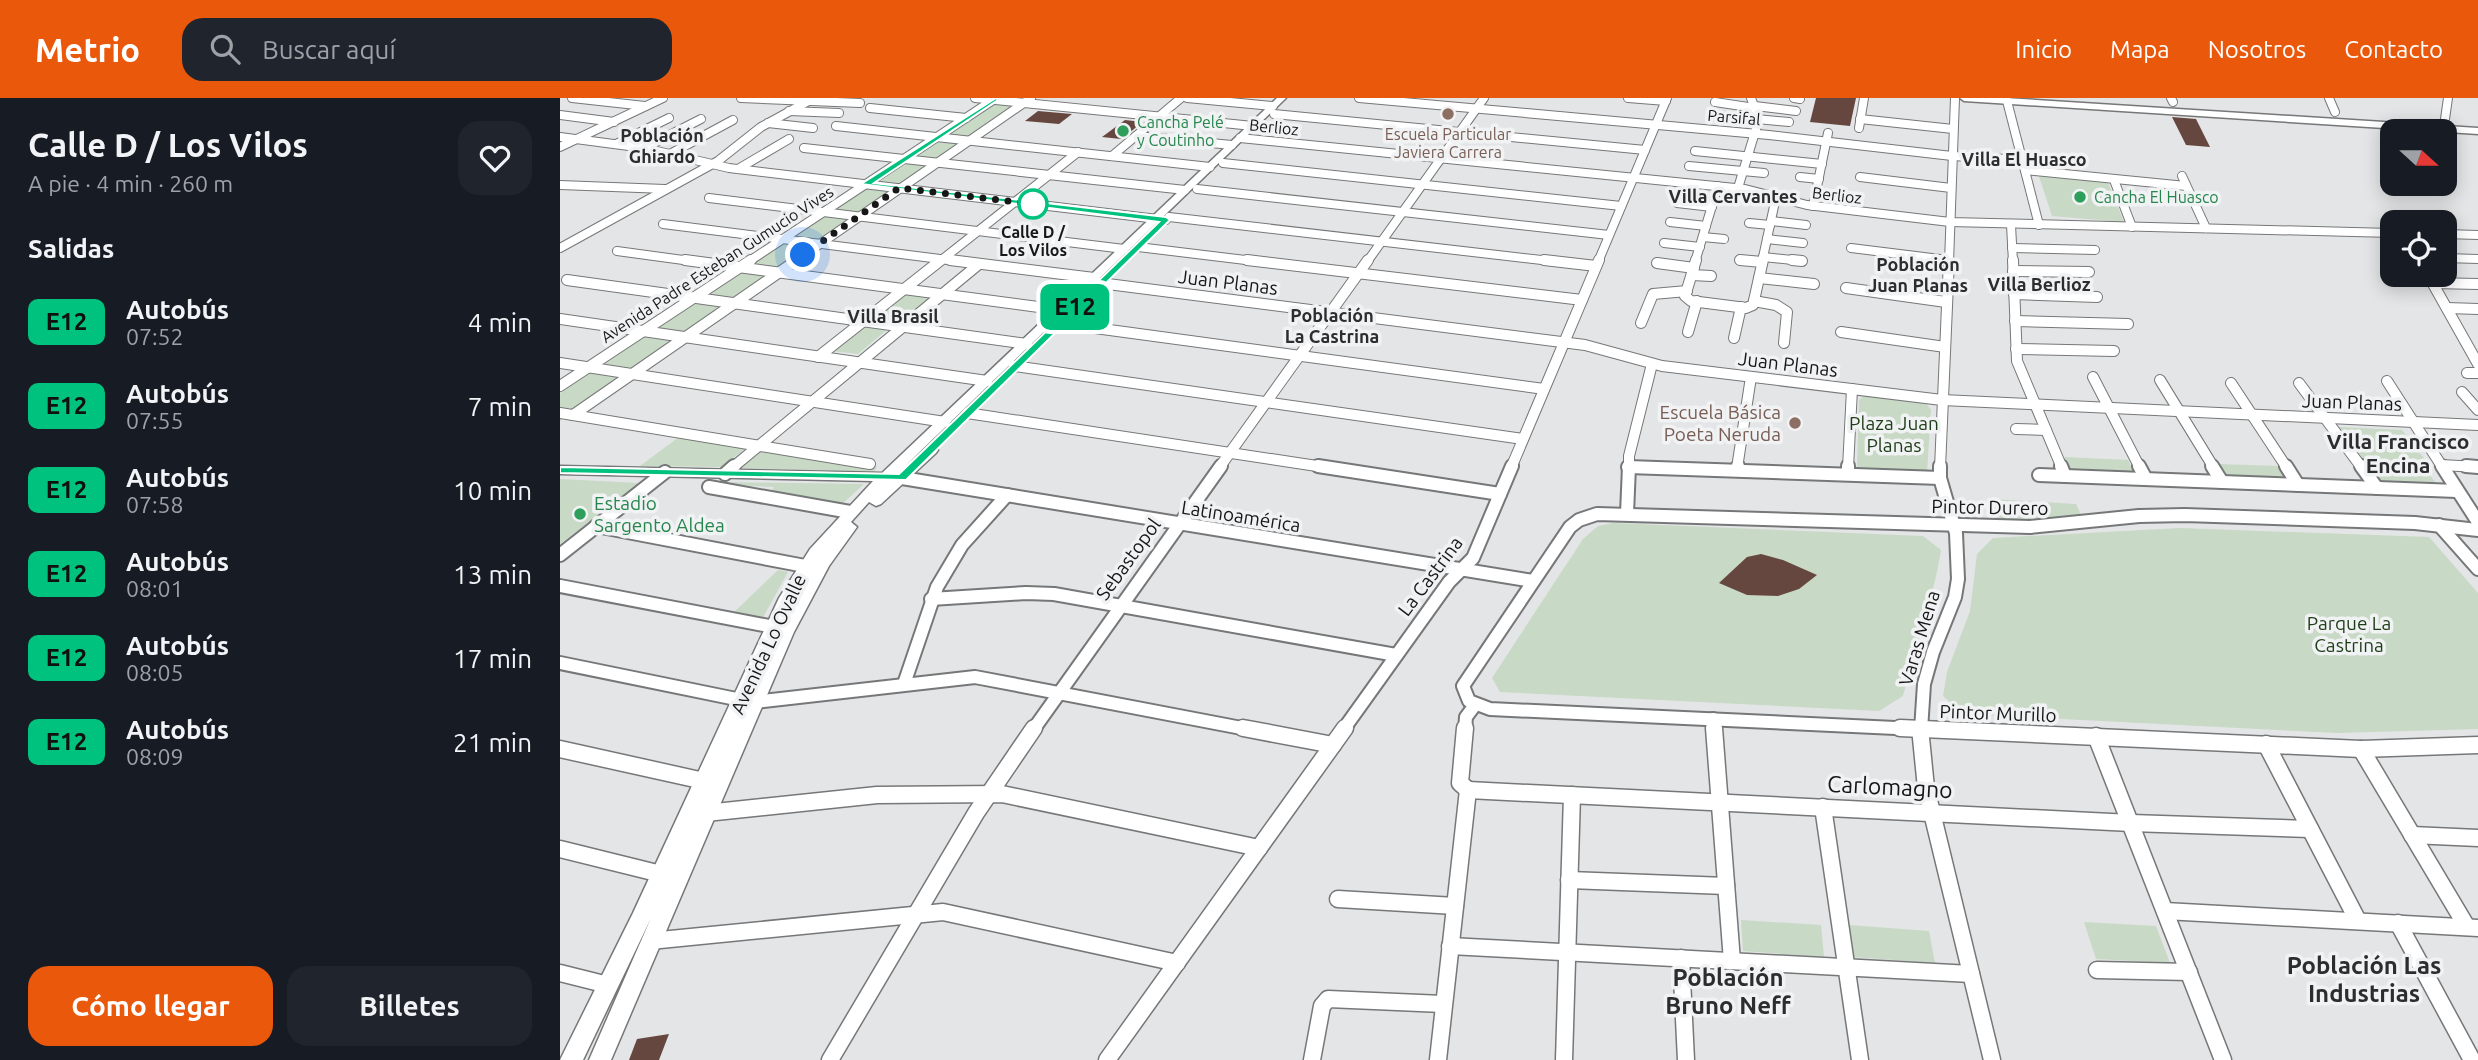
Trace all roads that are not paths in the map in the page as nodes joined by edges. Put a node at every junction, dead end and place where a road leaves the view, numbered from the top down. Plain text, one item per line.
1 (572, 98) edge
2 (663, 98) edge
3 (741, 98) edge
4 (975, 98) edge
5 (1181, 98) edge
6 (1187, 98) edge
7 (1282, 98) edge
8 (1291, 98) edge
9 (1359, 98) edge
10 (1484, 98) edge
11 (1628, 98) edge
12 (1794, 98) edge
13 (1864, 98) edge
14 (1955, 98) edge
15 (1964, 98) edge
16 (2115, 98) edge
17 (2329, 98) edge
18 (2448, 98) edge
19 (811, 99) edge
20 (995, 99) edge
21 (1800, 99) edge
22 (1027, 100) edge
23 (1666, 100) edge
24 (2172, 100) edge
25 (2007, 101) junction
26 (1715, 102) dead end
27 (860, 103) dead end
28 (1754, 104) edge
29 (646, 106) junction
30 (870, 108) dead end
31 (1476, 109) junction
32 (1273, 110) junction
33 (789, 111) junction
34 (1796, 111) dead end
35 (2335, 112) junction
36 (839, 113) dead end
37 (560, 115) edge
38 (1716, 115) dead end
39 (1159, 116) junction
40 (669, 118) dead end
41 (966, 118) junction
42 (701, 119) dead end
43 (1759, 119) junction
44 (2445, 119) joint
45 (733, 120) dead end
46 (2457, 120) edge
47 (614, 121) junction
48 (2478, 121) edge
49 (768, 122) junction
50 (1789, 122) dead end
51 (1656, 124) junction
52 (836, 126) dead end
53 (1253, 126) junction
54 (813, 128) dead end
55 (1954, 128) junction
56 (2478, 131) edge
57 (1460, 132) junction
58 (1753, 133) junction
59 (1828, 133) dead end
60 (1136, 136) junction
61 (560, 137) edge
62 (937, 137) junction
63 (577, 139) junction
64 (789, 139) dead end
65 (968, 141) junction
66 (1240, 141) junction
67 (1826, 142) junction
68 (615, 144) junction
69 (560, 148) edge
70 (644, 148) junction
71 (804, 148) dead end
72 (1645, 150) junction
73 (1695, 151) dead end
74 (1078, 152) junction
75 (670, 154) junction
76 (1112, 156) junction
77 (1746, 156) junction
78 (1952, 156) junction
79 (1441, 158) junction
80 (904, 159) junction
81 (2024, 160) junction
82 (937, 163) junction
83 (1223, 163) junction
84 (1822, 164) junction
85 (712, 165) junction
86 (1689, 166) dead end
87 (1210, 167) junction
88 (737, 169) junction
89 (2025, 170) junction
90 (1742, 171) junction
91 (1764, 173) dead end
92 (1050, 175) junction
93 (2182, 176) dead end
94 (1800, 177) dead end
95 (1860, 177) dead end
96 (1633, 178) junction
97 (1819, 179) junction
98 (2114, 180) junction
99 (865, 184) junction
100 (1422, 184) junction
101 (560, 185) edge
102 (1718, 186) junction
103 (2186, 186) junction
104 (899, 188) junction
105 (1738, 188) junction
106 (1951, 188) junction
107 (667, 189) junction
108 (1197, 189) junction
109 (1185, 190) junction
110 (1776, 197) junction
111 (709, 198) dead end
112 (1014, 202) junction
113 (1677, 203) dead end
114 (1621, 206) junction
115 (1813, 206) junction
116 (1712, 207) junction
117 (824, 212) junction
118 (1403, 212) junction
119 (859, 216) junction
120 (1163, 218) junction
121 (1670, 222) dead end
122 (1950, 222) junction
123 (1749, 223) dead end
124 (1770, 223) junction
125 (663, 224) dead end
126 (1806, 225) dead end
127 (2011, 225) junction
128 (2039, 225) junction
129 (1706, 226) junction
130 (2132, 227) junction
131 (2206, 229) junction
132 (978, 231) junction
133 (2380, 233) edge
134 (2457, 234) edge
135 (1609, 235) junction
136 (2478, 235) edge
137 (560, 237) edge
138 (1703, 237) junction
139 (578, 238) junction
140 (783, 239) junction
141 (1724, 239) dead end
142 (1767, 239) junction
143 (1381, 241) junction
144 (1664, 243) dead end
145 (1803, 243) dead end
146 (820, 244) junction
147 (1138, 247) junction
148 (1700, 247) junction
149 (560, 248) edge
150 (1851, 248) dead end
151 (2012, 248) junction
152 (1124, 249) junction
153 (2095, 250) dead end
154 (618, 251) dead end
155 (2457, 258) edge
156 (943, 259) junction
157 (2478, 259) edge
158 (1740, 260) dead end
159 (1763, 260) junction
160 (1948, 260) junction
161 (1802, 261) dead end
162 (1657, 263) dead end
163 (979, 264) junction
164 (1596, 266) junction
165 (739, 268) junction
166 (1693, 271) junction
167 (2013, 271) junction
168 (2089, 272) dead end
169 (778, 273) junction
170 (1358, 274) junction
171 (1711, 276) dead end
172 (1759, 278) junction
173 (567, 280) dead end
174 (1097, 281) junction
175 (2457, 282) edge
176 (1814, 284) dead end
177 (2478, 284) edge
178 (2435, 287) edge
179 (1846, 288) dead end
180 (904, 289) junction
181 (2014, 294) junction
182 (942, 295) junction
183 (694, 297) junction
184 (1690, 297) junction
185 (2097, 297) dead end
186 (1581, 300) junction
187 (1946, 302) junction
188 (734, 303) junction
189 (1749, 305) junction
190 (2447, 308) junction
191 (2478, 309) edge
192 (1330, 313) junction
193 (1060, 317) junction
194 (560, 318) edge
195 (864, 321) junction
196 (2015, 321) junction
197 (1641, 323) dead end
198 (2128, 324) dead end
199 (904, 326) junction
200 (643, 331) junction
201 (1688, 332) dead end
202 (1841, 332) dead end
203 (685, 337) junction
204 (1734, 338) dead end
205 (2464, 339) junction
206 (2478, 341) edge
207 (1564, 342) junction
208 (1784, 343) dead end
209 (1027, 344) junction
210 (1945, 347) junction
211 (2016, 349) junction
212 (2114, 351) dead end
213 (1300, 356) junction
214 (818, 357) junction
215 (560, 363) edge
216 (860, 363) junction
217 (1652, 364) junction
218 (2478, 364) edge
219 (1014, 366) junction
220 (588, 368) junction
221 (631, 374) junction
222 (1751, 377) junction
223 (2093, 377) dead end
224 (2160, 380) dead end
225 (988, 381) junction
226 (2387, 382) dead end
227 (2231, 383) dead end
228 (2299, 383) dead end
229 (560, 386) edge
230 (1544, 389) junction
231 (1852, 389) junction
232 (2462, 392) dead end
233 (1942, 400) junction
234 (812, 402) junction
235 (1266, 402) junction
236 (2038, 406) junction
237 (2109, 409) junction
238 (2478, 410) edge
239 (2179, 412) junction
240 (560, 413) edge
241 (967, 413) junction
242 (573, 415) junction
243 (2252, 415) junction
244 (2325, 418) junction
245 (945, 422) junction
246 (2413, 422) junction
247 (2478, 425) edge
248 (2015, 429) dead end
249 (2046, 430) junction
250 (1523, 439) junction
251 (760, 446) junction
252 (1230, 453) junction
253 (870, 464) dead end
254 (2441, 466) junction
255 (1628, 467) junction
256 (2478, 467) edge
257 (560, 470) edge
258 (1737, 471) junction
259 (665, 472) junction
260 (725, 474) junction
261 (1848, 474) junction
262 (2039, 475) dead end
263 (2065, 476) junction
264 (894, 477) junction
265 (1940, 478) junction
266 (2146, 479) junction
267 (2221, 482) junction
268 (2298, 485) junction
269 (709, 487) dead end
270 (2377, 488) junction
271 (2457, 491) junction
272 (1500, 494) junction
273 (1007, 495) junction
274 (850, 512) junction
275 (1627, 514) junction
276 (2478, 522) edge
277 (1180, 523) junction
278 (1954, 524) junction
279 (2439, 525) junction
280 (596, 526) junction
281 (2478, 530) edge
282 (560, 555) edge
283 (805, 566) junction
284 (1462, 569) junction
285 (2478, 569) edge
286 (1533, 581) junction
287 (560, 586) edge
288 (932, 599) junction
289 (1121, 606) junction
290 (775, 627) junction
291 (1396, 655) junction
292 (560, 663) edge
293 (904, 684) junction
294 (1059, 692) junction
295 (747, 701) junction
296 (1475, 705) junction
297 (1713, 719) junction
298 (1920, 729) junction
299 (2096, 737) junction
300 (1333, 744) junction
301 (2266, 744) junction
302 (2478, 746) edge
303 (560, 749) edge
304 (2361, 750) junction
305 (704, 781) junction
306 (1468, 790) junction
307 (989, 794) junction
308 (1572, 795) junction
309 (1719, 802) junction
310 (1823, 807) junction
311 (1933, 812) junction
312 (706, 813) junction
313 (2131, 823) junction
314 (2310, 829) junction
315 (2412, 835) junction
316 (2478, 838) edge
317 (1259, 848) junction
318 (560, 849) edge
319 (661, 874) junction
320 (1569, 880) junction
321 (1726, 886) junction
322 (1338, 899) dead end
323 (1455, 906) junction
324 (2165, 911) junction
325 (917, 913) junction
326 (2358, 921) junction
327 (2398, 923) junction
328 (2472, 927) edge
329 (650, 941) junction
330 (1450, 946) junction
331 (1567, 952) junction
332 (1681, 958) junction
333 (1732, 961) junction
334 (1177, 963) junction
335 (1846, 967) junction
336 (2097, 970) dead end
337 (2189, 972) junction
338 (560, 973) edge
339 (1971, 974) junction
340 (608, 985) junction
341 (1326, 1001) joint
342 (1444, 1004) junction
343 (571, 1060) edge
344 (600, 1060) edge
345 (830, 1060) edge
346 (1108, 1060) edge
347 (1312, 1060) edge
348 (1438, 1060) edge
349 (1564, 1060) edge
350 (1686, 1060) edge
351 (1860, 1060) edge
352 (1992, 1060) edge
353 (2223, 1060) edge
354 (2472, 1060) edge

1 - 29 street
2 - 29 street
3 - 19 street
4 - 20 street
5 - 39 street
6 - 32 street
7 - 32 main road, Avenida Lo Ovalle
8 - 32 main road, Avenida Lo Ovalle
9 - 31 street, Parsifal
10 - 31 street, Sebastopol
11 - 23 street
12 - 21 street
13 - 55 street
14 - 55 street, Varas Mena
15 - 25 main road
16 - 24 main road
17 - 35 street
18 - 44 street
19 - 27 street
19 - 33 street
20 - 22 street
20 - 41 street, Avenida Padre Esteban Gumucio Vives
22 - 39 street
22 - 65 street
23 - 51 street, La Castrina
24 - 35 main road
25 - 56 main road
25 - 81 street
26 - 28 street
28 - 34 street
28 - 43 street
29 - 47 street
30 - 41 street
31 - 51 street, Parsifal
31 - 57 street, Sebastopol
32 - 53 main road, Avenida Lo Ovalle
32 - 57 street
32 - 66 main road, Avenida Lo Ovalle
33 - 36 street
33 - 49 street
35 - 44 main road
37 - 47 street
38 - 43 street
39 - 53 street
39 - 60 street
40 - 68 street
41 - 62 street, Avenida Padre Esteban Gumucio Vives
42 - 70 street
43 - 50 street
43 - 58 street
45 - 75 street
46 - 48 main road
47 - 63 street
49 - 54 street
49 - 85 street
51 - 58 street, Parsifal
51 - 72 street, La Castrina
52 - 62 street
53 - 66 main road, Avenida Lo Ovalle
55 - 78 street, Varas Mena
57 - 72 street
57 - 79 street, Sebastopol
58 - 67 street, Parsifal
58 - 77 street
59 - 67 street
60 - 66 street, Berlioz
60 - 76 street
61 - 63 street
62 - 65 street
62 - 80 street, Avenida Padre Esteban Gumucio Vives
63 - 68 street
63 - 69 street
64 - 88 street
65 - 74 street
65 - 82 street
66 - 79 street, Berlioz
66 - 83 main road, Avenida Lo Ovalle
66 - 87 main road, Avenida Lo Ovalle
67 - 78 street, Parsifal
67 - 84 street
68 - 70 street
70 - 75 street
71 - 80 street
72 - 96 street, La Castrina
73 - 77 street
74 - 76 street
74 - 92 street
75 - 85 street
76 - 87 street
77 - 84 street
77 - 90 street
78 - 81 street, Parsifal
78 - 106 street, Varas Mena
79 - 96 street, Berlioz
79 - 100 street, Sebastopol
80 - 82 street
80 - 99 street, Avenida Padre Esteban Gumucio Vives
81 - 89 street
82 - 92 street
82 - 104 street
83 - 100 street
83 - 108 main road, Avenida Lo Ovalle
84 - 97 street
85 - 88 street
85 - 107 street
86 - 90 street
87 - 109 main road, Avenida Lo Ovalle
88 - 99 street
89 - 98 street
89 - 128 street
90 - 91 street
90 - 105 street
92 - 109 street
92 - 112 street
93 - 103 street
94 - 97 street
95 - 106 street
96 - 102 street, Berlioz
96 - 114 street, La Castrina
97 - 115 street
98 - 103 street
98 - 130 street
99 - 104 street
99 - 117 street, Avenida Padre Esteban Gumucio Vives
100 - 114 street
100 - 118 street, Sebastopol
101 - 107 street
102 - 105 street, Berlioz
102 - 116 street
103 - 131 street
104 - 112 street
104 - 119 street
105 - 110 street, Berlioz
106 - 122 street, Varas Mena
107 - 139 street
108 - 118 street
108 - 120 main road, Avenida Lo Ovalle
109 - 120 main road, Avenida Lo Ovalle
110 - 115 street, Berlioz
110 - 124 street
111 - 117 street
112 - 120 street
112 - 132 street
113 - 116 street
114 - 135 street, La Castrina
115 - 122 street, Berlioz
116 - 129 street
117 - 119 street
117 - 140 street, Avenida Padre Esteban Gumucio Vives
118 - 135 street
118 - 143 street, Sebastopol
119 - 132 street
119 - 146 street
120 - 143 street
120 - 147 main road, Avenida Lo Ovalle
120 - 152 main road, Avenida Lo Ovalle
121 - 129 street
122 - 127 street, Berlioz
122 - 160 street, Varas Mena
123 - 124 street
124 - 126 street
124 - 142 street
125 - 140 street
127 - 128 street, Berlioz
127 - 151 street
128 - 130 street, Berlioz
129 - 138 street
130 - 131 street, Berlioz
131 - 133 street, Berlioz
132 - 152 street
132 - 156 street
134 - 136 street
135 - 164 street, La Castrina
137 - 139 street
138 - 141 street
138 - 148 street
139 - 149 street
140 - 146 street, Juan Planas
140 - 165 street, Avenida Padre Esteban Gumucio Vives
142 - 145 street
142 - 159 street
143 - 164 street
143 - 170 street, Sebastopol
144 - 148 street
146 - 156 street, Juan Planas
146 - 169 street
147 - 170 street
147 - 174 main road, Avenida Lo Ovalle
148 - 166 street
150 - 160 street
151 - 153 street
151 - 167 street
152 - 174 main road, Avenida Lo Ovalle
154 - 165 street
155 - 157 street
156 - 163 street, Juan Planas
156 - 180 street
158 - 159 street
159 - 161 street
159 - 172 street
160 - 187 street, Varas Mena
162 - 166 street
163 - 174 street, Juan Planas
163 - 182 street
164 - 186 street, La Castrina
165 - 169 street
165 - 183 street, Avenida Padre Esteban Gumucio Vives
166 - 171 street
166 - 184 street
167 - 168 street
167 - 181 street
169 - 180 street
169 - 188 street
170 - 186 street
170 - 192 street, Sebastopol
172 - 176 street
172 - 189 street
173 - 183 street
174 - 192 street, Juan Planas
174 - 193 main road, Avenida Lo Ovalle
175 - 177 street
178 - 190 street
179 - 187 street
180 - 182 street
180 - 195 street
181 - 185 street
181 - 196 street
182 - 193 street
182 - 199 street
183 - 188 street
183 - 200 street, Avenida Padre Esteban Gumucio Vives
184 - 189 street
184 - 197 street
184 - 201 street
186 - 207 street, La Castrina
187 - 210 street, Varas Mena
188 - 195 street
188 - 203 street
189 - 204 street
189 - 208 street
190 - 191 street
190 - 205 street
192 - 207 street, Juan Planas
192 - 213 street, Sebastopol
193 - 209 main road, Avenida Lo Ovalle
193 - 213 street
193 - 219 main road, Avenida Lo Ovalle
194 - 200 street
195 - 199 street
195 - 214 street
196 - 198 street
196 - 211 street
199 - 209 street
199 - 216 street
200 - 203 street
200 - 220 street, Avenida Padre Esteban Gumucio Vives
202 - 210 street
203 - 214 street
203 - 221 street
205 - 206 street
205 - 218 street
207 - 217 street, Juan Planas
207 - 230 street, La Castrina
209 - 225 main road, Avenida Lo Ovalle
210 - 233 street, Varas Mena
211 - 212 street
211 - 236 street
213 - 230 street
213 - 235 street, Sebastopol
214 - 216 street
215 - 220 street
216 - 225 street
216 - 234 street
217 - 222 street, Juan Planas
217 - 255 street
219 - 235 street
219 - 241 main road, Avenida Lo Ovalle
220 - 221 street
220 - 229 street, Avenida Padre Esteban Gumucio Vives
221 - 234 street
221 - 242 street
222 - 231 street, Juan Planas
222 - 258 street
223 - 237 street
224 - 239 street
225 - 245 main road, Avenida Lo Ovalle
226 - 246 street
227 - 243 street
228 - 244 street
230 - 250 street, La Castrina
231 - 233 street, Juan Planas
231 - 261 street
232 - 238 street
233 - 236 street, Juan Planas
233 - 265 street, Varas Mena
234 - 245 street
234 - 251 street
235 - 250 street
235 - 252 street, Sebastopol
236 - 237 street, Juan Planas
236 - 249 street
237 - 239 street, Juan Planas
237 - 266 street
239 - 243 street, Juan Planas
239 - 267 street
240 - 242 street
241 - 252 street
241 - 264 main road, Avenida Lo Ovalle
242 - 251 street
243 - 244 street, Juan Planas
243 - 268 street
244 - 246 street, Juan Planas
244 - 270 street
245 - 264 main road, Avenida Lo Ovalle
246 - 247 street, Juan Planas
246 - 254 street
248 - 249 street
249 - 263 street
250 - 272 street, La Castrina
251 - 253 street
251 - 260 street
252 - 272 street
252 - 277 street, Sebastopol
254 - 256 street
254 - 271 street
255 - 258 street
255 - 275 street
257 - 259 main road
258 - 261 street
259 - 260 main road
259 - 280 street
260 - 264 main road
261 - 265 street
262 - 263 street
263 - 266 street
264 - 273 street, Latinoamérica
264 - 274 main road, Avenida Lo Ovalle
264 - 295 main road, Avenida Lo Ovalle
265 - 278 street, Varas Mena
266 - 267 street
267 - 268 street
268 - 270 street
269 - 274 street
270 - 271 street
271 - 276 street
272 - 284 street, La Castrina
273 - 277 street, Latinoamérica
273 - 288 street
274 - 283 main road, Avenida Lo Ovalle
275 - 278 street, Pintor Durero
275 - 286 street, Pintor Durero
277 - 284 street, Latinoamérica
277 - 289 street, Sebastopol
278 - 279 street, Pintor Durero
278 - 298 street, Varas Mena
279 - 281 street, Pintor Durero
279 - 285 street
280 - 282 street
280 - 283 street
283 - 290 main road, Avenida Lo Ovalle
284 - 286 street, Latinoamérica
284 - 291 street, La Castrina
286 - 296 street, Pintor Durero
287 - 290 street
288 - 289 street
288 - 293 street
289 - 291 street
289 - 294 street, Sebastopol
290 - 295 main road, Avenida Lo Ovalle
291 - 300 street, La Castrina
292 - 295 street
293 - 294 street
293 - 295 street
294 - 300 street
294 - 307 street, Sebastopol
295 - 305 main road, Avenida Lo Ovalle
295 - 312 main road, Avenida Lo Ovalle
296 - 297 street, Pintor Murillo
296 - 306 street
297 - 298 street, Pintor Murillo
297 - 309 street
298 - 299 street, Pintor Murillo
298 - 311 street, Varas Mena
299 - 301 street, Pintor Murillo
299 - 313 street
300 - 317 street, La Castrina
301 - 304 street, Pintor Murillo
301 - 314 street
302 - 304 street, Pintor Murillo
303 - 305 street
304 - 315 street
305 - 319 main road, Avenida Lo Ovalle
306 - 308 street, Carlomagno
306 - 323 street
307 - 312 street
307 - 317 street
307 - 325 street, Sebastopol
308 - 309 street, Carlomagno
308 - 320 street
309 - 310 street, Carlomagno
309 - 321 street
310 - 311 street, Carlomagno
310 - 335 street
311 - 313 street, Carlomagno
311 - 339 street, Varas Mena
312 - 329 main road, Avenida Lo Ovalle
313 - 314 street, Carlomagno
313 - 324 street
314 - 326 street
315 - 316 street
315 - 328 street
317 - 334 street, La Castrina
318 - 319 street
319 - 340 main road, Avenida Lo Ovalle
320 - 321 street
320 - 331 street
321 - 333 street
322 - 323 street
323 - 330 street
324 - 326 street
324 - 337 street
325 - 329 street
325 - 334 street
325 - 345 street, Sebastopol
326 - 327 street
327 - 328 street
327 - 354 street
329 - 344 main road, Avenida Lo Ovalle
330 - 331 street
330 - 342 street
331 - 332 street
331 - 349 street
332 - 333 street
332 - 350 street
333 - 335 street
334 - 346 street, La Castrina
335 - 339 street
335 - 351 street
336 - 337 street
337 - 353 street
338 - 340 street
339 - 352 street, Varas Mena
340 - 343 main road, Avenida Lo Ovalle
341 - 342 street
341 - 347 street
342 - 348 street

